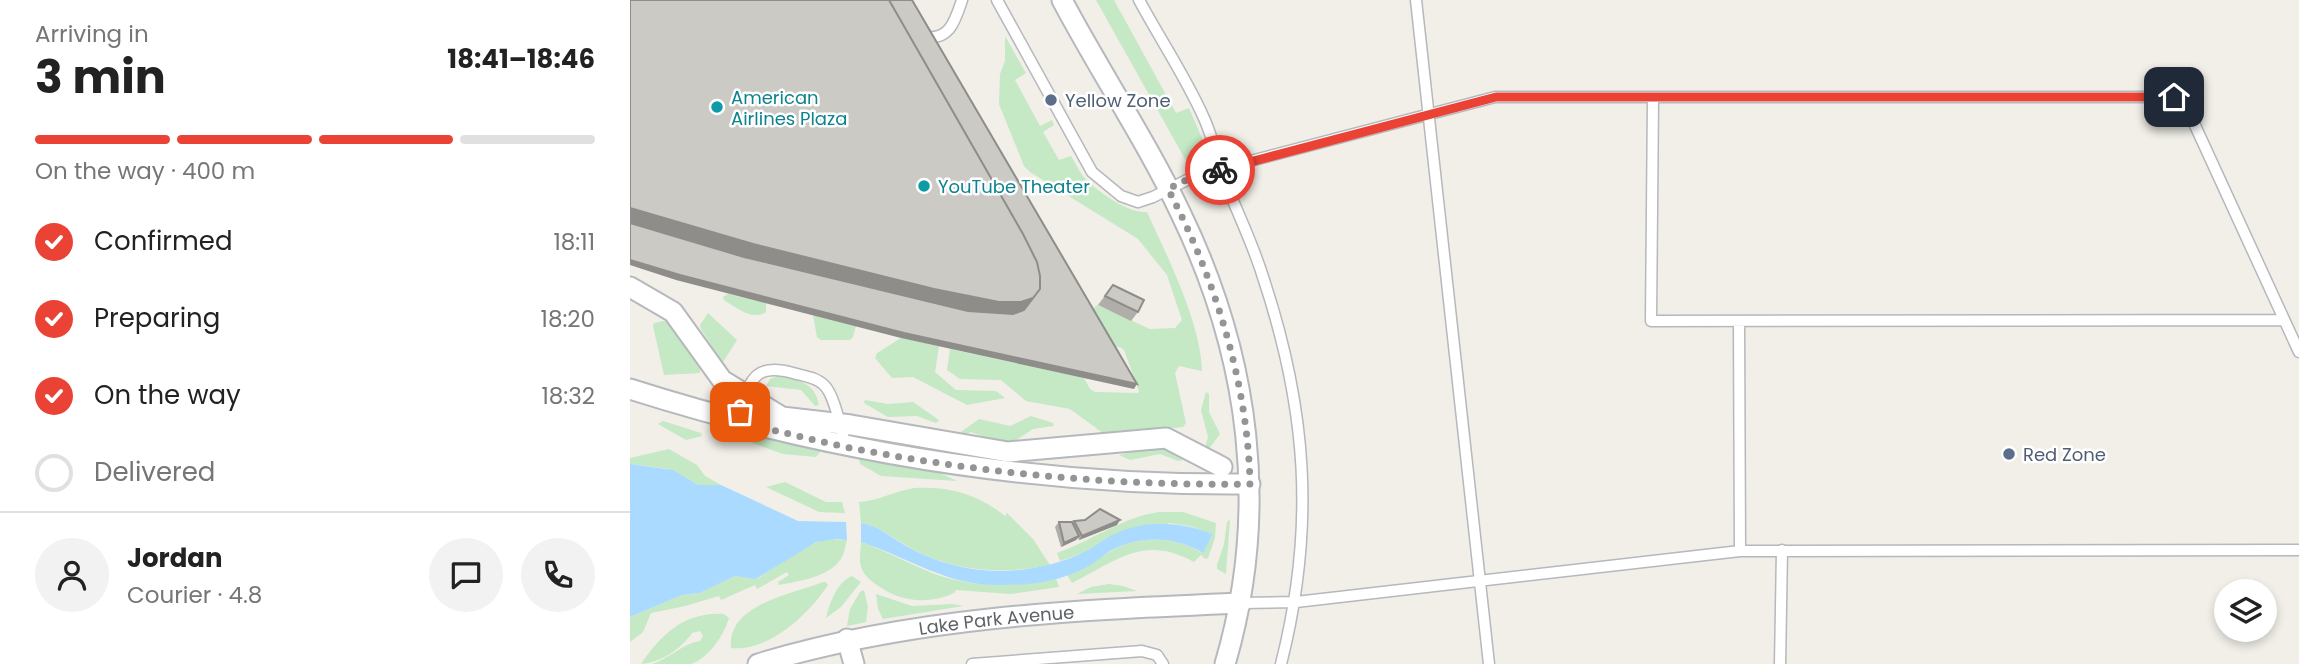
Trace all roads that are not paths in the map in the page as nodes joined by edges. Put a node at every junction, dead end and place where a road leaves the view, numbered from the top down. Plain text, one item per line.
1 (962, 0) edge
2 (997, 0) edge
3 (1062, 0) edge
4 (1416, 0) edge
5 (1141, 1) edge
6 (912, 29) edge
7 (1653, 98) junction
8 (1428, 114) junction
9 (1221, 170) junction
10 (1168, 189) junction
11 (630, 288) edge
12 (2284, 320) junction
13 (1739, 321) junction
14 (2299, 352) edge
15 (630, 389) edge
16 (747, 395) junction
17 (736, 421) junction
18 (839, 424) junction
19 (846, 447) junction
20 (1222, 467) dead end
21 (1250, 484) junction
22 (1782, 550) junction
23 (2299, 550) edge
24 (1740, 551) junction
25 (1479, 581) junction
26 (1296, 602) junction
27 (1241, 603) junction
28 (847, 639) junction
29 (758, 664) edge
30 (855, 664) edge
31 (972, 664) edge
32 (1163, 664) edge
33 (1225, 664) edge
34 (1281, 664) edge
35 (1489, 664) edge
36 (1780, 664) edge

1 - 6 lane
2 - 10 lane
3 - 10 street
4 - 8 lane
5 - 9 lane
7 - 8 lane
7 - 12 lane
7 - 13 lane
8 - 9 lane
8 - 25 lane
9 - 10 lane
9 - 26 lane
10 - 21 street
11 - 16 street
12 - 13 lane
12 - 14 lane
13 - 24 lane
15 - 17 street
16 - 17 lane
16 - 18 street
16 - 18 lane
17 - 19 street
18 - 19 lane
18 - 20 street
19 - 21 street
21 - 27 street
22 - 23 lane
22 - 24 lane
22 - 36 lane
24 - 25 lane
25 - 26 lane
25 - 35 lane
26 - 27 lane
26 - 34 lane
27 - 28 street, Lake Park Avenue
27 - 33 street
28 - 29 street, Lake Park Avenue
28 - 30 street
31 - 32 lane

